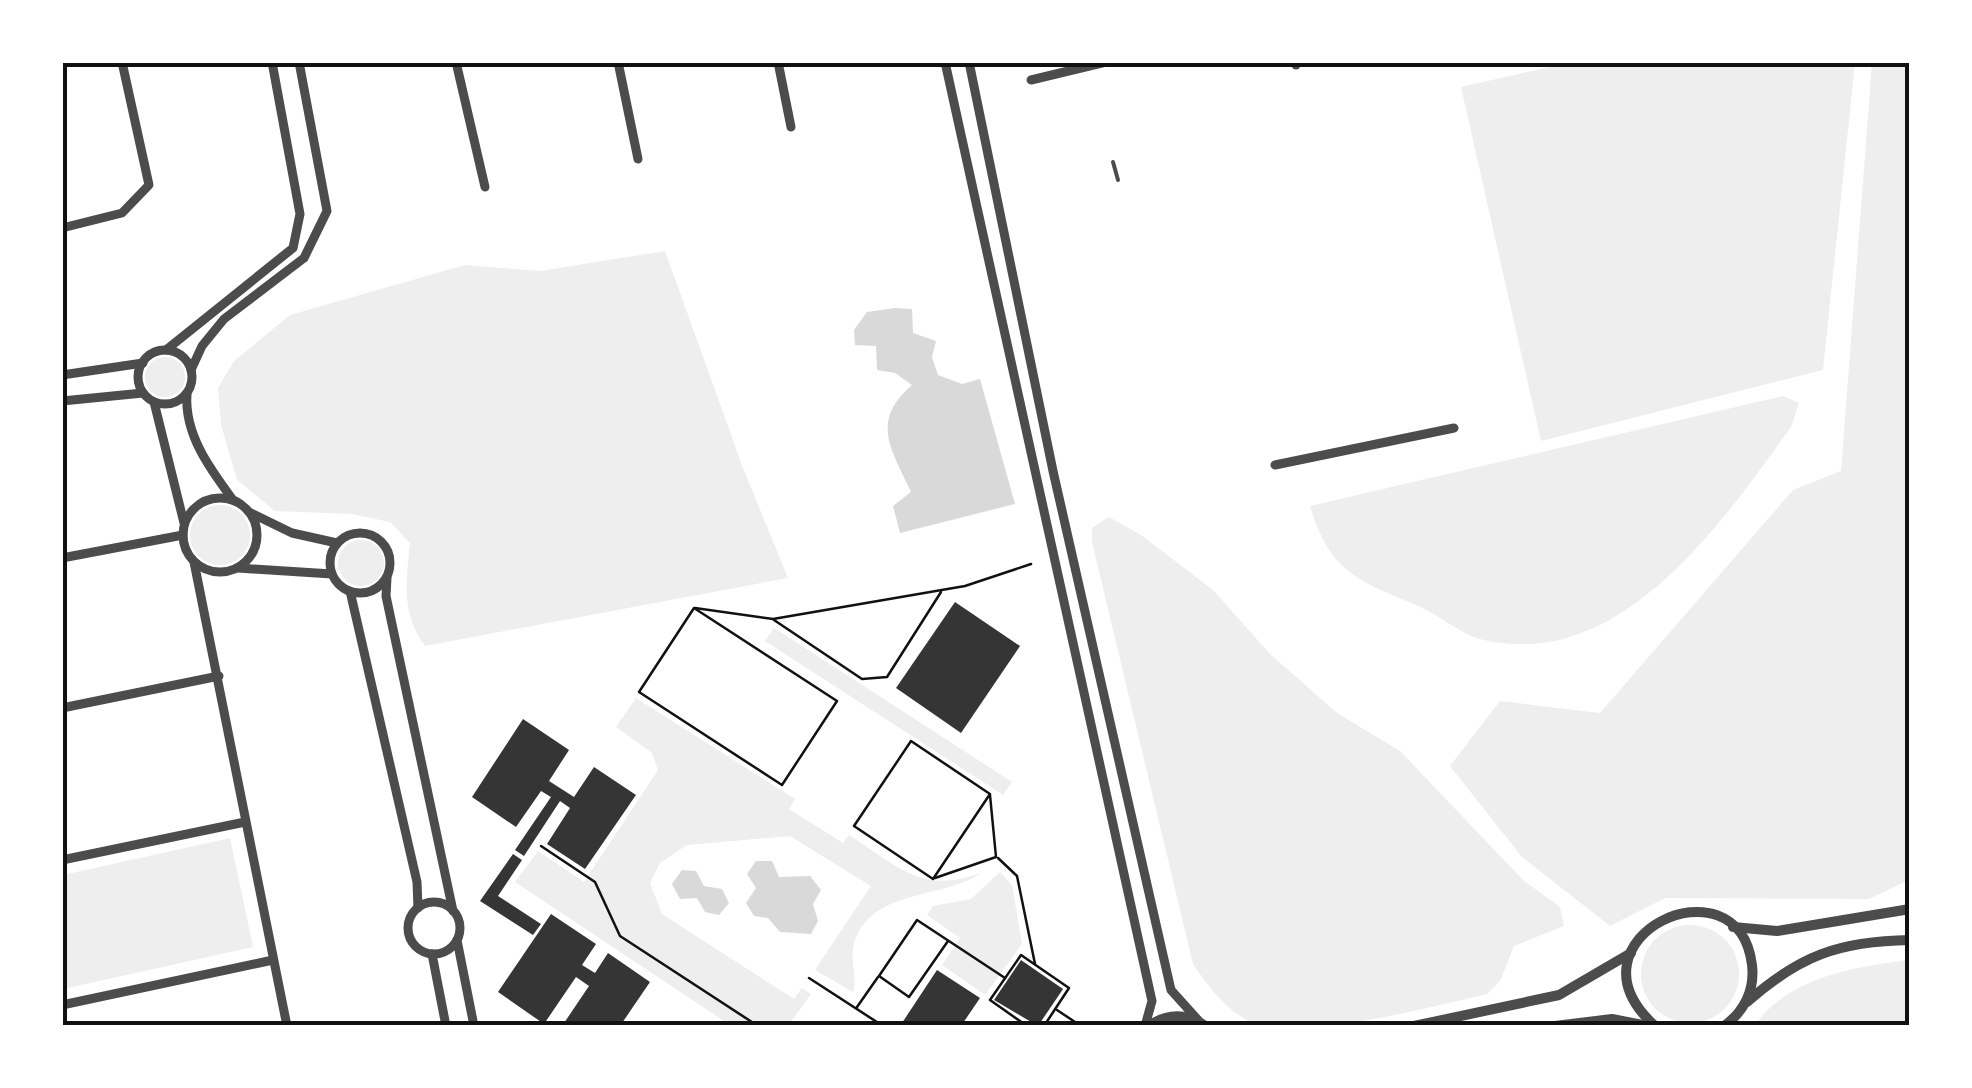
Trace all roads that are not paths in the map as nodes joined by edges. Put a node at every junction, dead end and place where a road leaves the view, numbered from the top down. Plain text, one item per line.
1 (122, 62) edge
2 (272, 62) edge
3 (299, 62) edge
4 (456, 62) edge
5 (618, 62) edge
6 (778, 62) edge
7 (945, 62) edge
8 (969, 62) edge
9 (1106, 62) edge
10 (1031, 80) dead end
11 (791, 127) dead end
12 (638, 159) dead end
13 (1113, 162) dead end
14 (1118, 180) dead end
15 (485, 187) dead end
16 (998, 191) junction
17 (976, 197) junction
18 (1002, 208) junction
19 (980, 213) junction
20 (62, 228) edge
21 (262, 275) junction
22 (270, 284) junction
23 (166, 350) junction
24 (142, 363) junction
25 (1036, 369) junction
26 (192, 370) junction
27 (1015, 372) junction
28 (62, 375) edge
29 (143, 393) junction
30 (187, 394) junction
31 (62, 401) edge
32 (154, 402) junction
33 (1454, 428) dead end
34 (1275, 464) dead end
35 (233, 500) junction
36 (248, 512) junction
37 (184, 523) junction
38 (183, 535) junction
39 (337, 543) junction
40 (62, 558) edge
41 (194, 562) junction
42 (236, 568) junction
43 (332, 574) junction
44 (386, 578) junction
45 (350, 591) junction
46 (219, 676) junction
47 (62, 708) edge
48 (245, 822) junction
49 (62, 860) edge
50 (418, 908) junction
51 (1910, 909) edge
52 (453, 910) junction
53 (1734, 927) junction
54 (457, 939) junction
55 (1910, 940) edge
56 (1630, 953) junction
57 (432, 954) junction
58 (273, 960) junction
59 (1746, 1002) junction
60 (62, 1006) edge
61 (1202, 1023) edge
62 (1730, 1023) edge
63 (287, 1026) edge
64 (446, 1026) edge
65 (474, 1026) edge
66 (1147, 1026) edge
67 (1414, 1026) edge
68 (1555, 1026) edge
69 (1651, 1026) edge

1 - 20 street
2 - 21 street
3 - 22 street
4 - 15 street
5 - 12 street
6 - 11 street
7 - 17 street
8 - 16 street
9 - 10 street
13 - 14 lane
16 - 17 street
16 - 18 street
17 - 19 street
18 - 19 street
18 - 25 street
19 - 27 street
21 - 22 street
21 - 23 street
22 - 26 street
23 - 24 street
23 - 26 street
24 - 28 street
24 - 29 street
25 - 27 street
25 - 61 street
26 - 30 street
27 - 66 street
29 - 31 street
29 - 32 street
30 - 32 street
30 - 35 street
32 - 37 street
33 - 34 street
35 - 36 street
35 - 37 street
36 - 39 street
36 - 42 street
37 - 38 street
38 - 40 street
38 - 41 street
39 - 43 street
39 - 44 street
41 - 42 street
41 - 46 street
42 - 43 street
43 - 45 street
44 - 45 street
44 - 52 street
45 - 50 street
46 - 47 street
46 - 48 street
48 - 49 street
48 - 58 street
50 - 52 street
50 - 57 street
51 - 53 street
52 - 54 street
53 - 56 street
53 - 59 street
54 - 57 street
54 - 65 street
55 - 59 street
56 - 67 street
56 - 69 street
57 - 64 street
58 - 60 street
58 - 63 street
59 - 62 street
61 - 66 street
68 - 69 street

